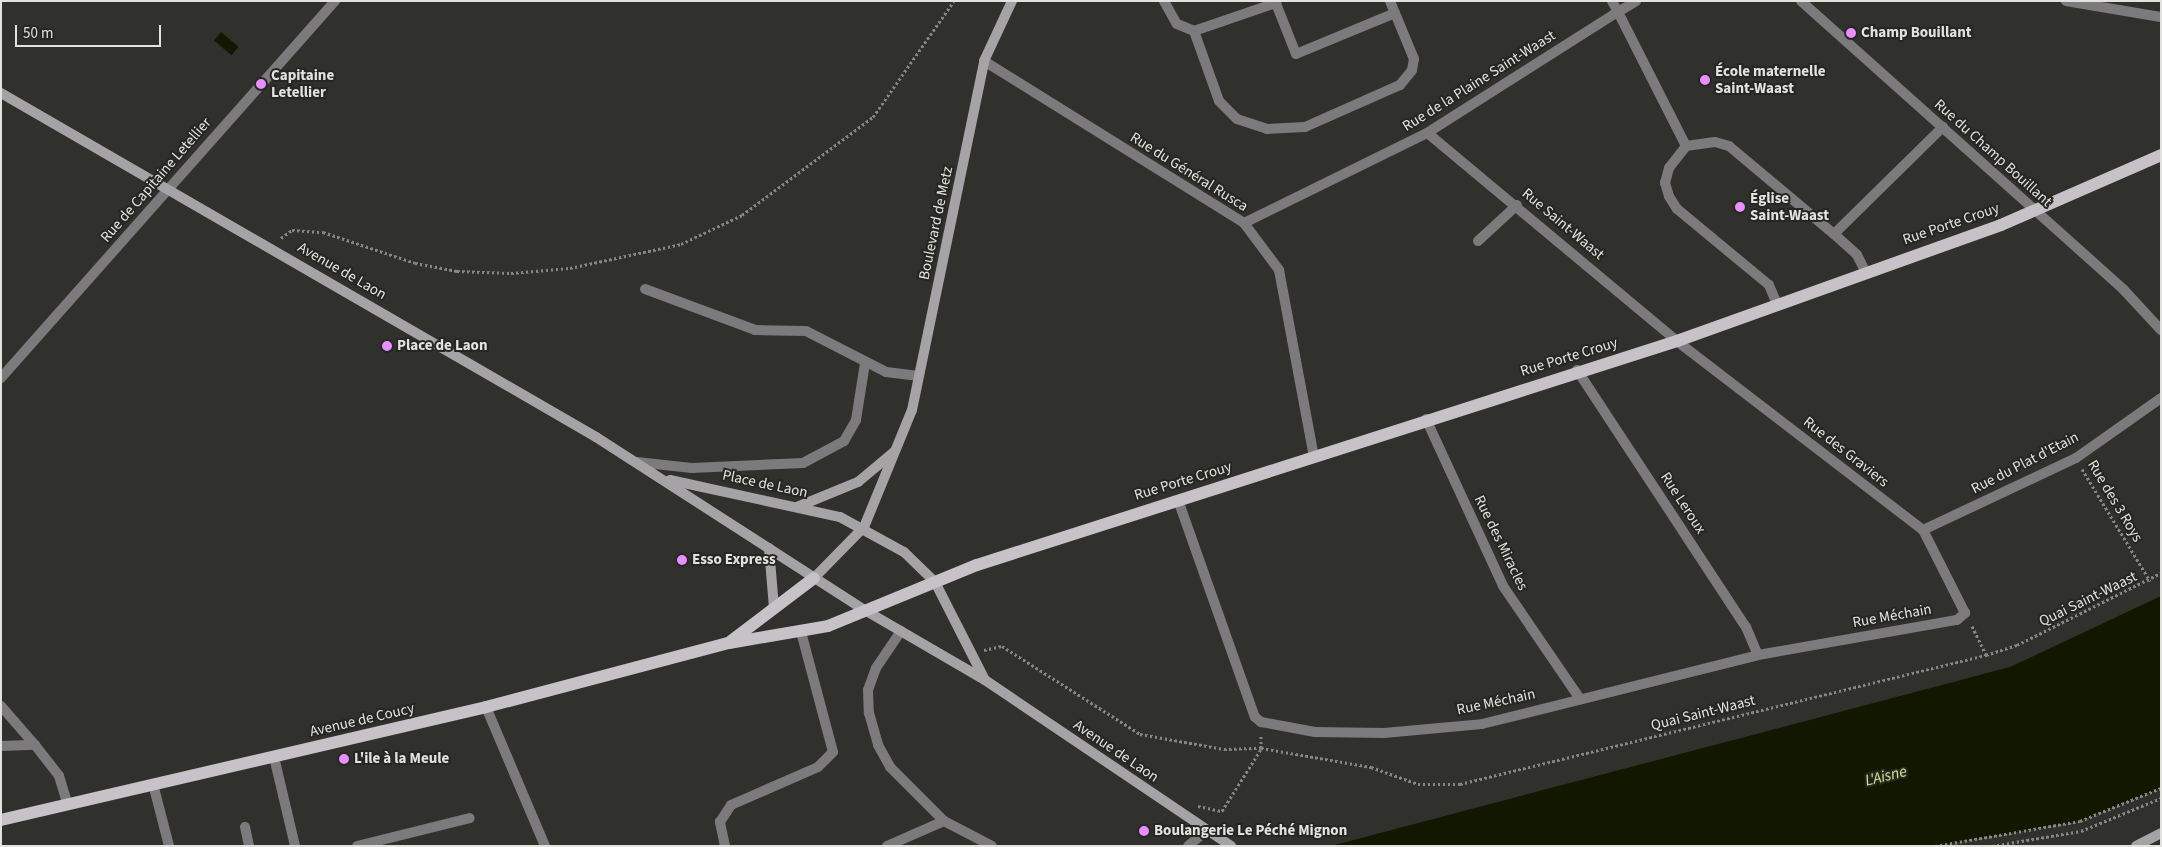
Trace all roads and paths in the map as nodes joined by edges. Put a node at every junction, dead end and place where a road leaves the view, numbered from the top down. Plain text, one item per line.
1 (334, 1) edge
2 (954, 1) edge
3 (1012, 1) edge
4 (1164, 1) edge
5 (1390, 1) edge
6 (1612, 1) edge
7 (1636, 1) edge
8 (1801, 1) edge
9 (2066, 1) edge
10 (1276, 2) edge
11 (1618, 12) junction
12 (1395, 13) junction
13 (2161, 17) edge
14 (1194, 31) junction
15 (984, 60) junction
16 (1, 93) edge
17 (1943, 127) junction
18 (1427, 133) junction
19 (1686, 146) junction
20 (2161, 154) edge
21 (169, 188) junction
22 (1517, 205) junction
23 (2032, 210) junction
24 (1244, 223) junction
25 (1834, 234) junction
26 (1478, 241) dead end
27 (271, 246) junction
28 (1864, 271) junction
29 (646, 289) dead end
30 (1777, 304) junction
31 (2161, 330) edge
32 (1677, 341) junction
33 (865, 362) junction
34 (1577, 370) junction
35 (919, 376) junction
36 (1, 378) edge
37 (2161, 398) edge
38 (1426, 419) junction
39 (894, 452) junction
40 (1314, 458) junction
41 (2076, 458) junction
42 (637, 462) junction
43 (664, 479) junction
44 (1178, 500) junction
45 (797, 508) junction
46 (864, 527) junction
47 (1923, 530) junction
48 (769, 548) junction
49 (2161, 573) edge
50 (814, 578) junction
51 (2150, 581) junction
52 (935, 582) junction
53 (774, 608) junction
54 (868, 612) junction
55 (1965, 613) junction
56 (901, 631) junction
57 (802, 632) junction
58 (729, 643) junction
59 (970, 653) junction
60 (1986, 655) junction
61 (1758, 656) junction
62 (985, 680) junction
63 (1580, 698) junction
64 (1, 706) edge
65 (486, 707) junction
66 (1261, 722) junction
67 (35, 745) junction
68 (1, 746) edge
69 (1261, 748) junction
70 (274, 757) junction
71 (153, 784) junction
72 (2161, 788) edge
73 (2161, 798) edge
74 (68, 805) junction
75 (1182, 814) junction
76 (470, 818) dead end
77 (1, 820) edge
78 (944, 821) junction
79 (245, 827) dead end
80 (1207, 830) junction
81 (2159, 834) edge
82 (169, 846) edge
83 (249, 846) edge
84 (295, 846) edge
85 (357, 846) edge
86 (545, 846) edge
87 (725, 846) edge
88 (887, 846) edge
89 (992, 846) edge
90 (1188, 846) edge
91 (1231, 846) edge
92 (1935, 846) edge
93 (1992, 846) edge
94 (2136, 846) edge

1 - 21 street, Rue de Capitaine Letellier
2 - 27 path
3 - 15 main road, Boulevard de Metz
4 - 14 street
5 - 12 street
6 - 11 street
7 - 11 street, Rue de la Plaine Saint-Waast
8 - 17 street, Rue du Champ Bouillant
9 - 13 street
10 - 12 street
10 - 14 street
11 - 18 street, Rue de la Plaine Saint-Waast
11 - 19 street
12 - 14 street
15 - 24 street, Rue du Général Rusca
15 - 35 main road, Boulevard de Metz
16 - 21 main road, Avenue de Laon
17 - 23 street, Rue du Champ Bouillant
17 - 25 street
18 - 22 street, Rue Saint-Waast
18 - 24 street, Rue de la Plaine Saint-Waast
19 - 25 street
19 - 30 street
20 - 23 main road, Rue Porte Crouy
21 - 27 main road, Avenue de Laon
21 - 36 street, Rue de Capitaine Letellier
22 - 26 street
22 - 32 street, Rue Saint-Waast
23 - 28 main road, Rue Porte Crouy
23 - 31 street, Rue du Champ Bouillant
24 - 40 street, Rue du Général Rusca
25 - 28 street
27 - 42 main road, Avenue de Laon
28 - 30 main road, Rue Porte Crouy
29 - 33 street
30 - 32 main road, Rue Porte Crouy
32 - 34 main road, Rue Porte Crouy
32 - 47 street, Rue des Graviers
33 - 35 street
33 - 42 street
34 - 38 main road, Rue Porte Crouy
34 - 61 street, Rue Leroux
35 - 39 main road, Boulevard de Metz
37 - 41 street, Rue du Plat d'Etain
38 - 40 main road, Rue Porte Crouy
38 - 63 street, Rue des Miracles
39 - 45 main road
39 - 46 main road
40 - 44 main road, Rue Porte Crouy
41 - 47 street, Rue du Plat d'Etain
41 - 51 path, Rue des 3 Roys
42 - 43 main road, Avenue de Laon
43 - 45 main road, Place de Laon
43 - 48 main road
44 - 52 main road, Rue Porte Crouy
44 - 66 street
45 - 46 main road, Place de Laon
46 - 50 main road
46 - 52 main road, Place de Laon
47 - 55 street, Rue des Graviers
48 - 50 main road
48 - 53 main road
49 - 51 path, Quai Saint-Waast
50 - 53 main road
50 - 54 main road
51 - 60 path, Quai Saint-Waast
52 - 54 main road
52 - 59 main road, Place de Laon
53 - 58 main road
54 - 56 main road
54 - 57 main road
55 - 60 path
55 - 61 street, Rue Méchain
56 - 62 main road
56 - 78 street
57 - 58 main road
57 - 87 street
58 - 65 main road, Avenue de Coucy
59 - 62 main road, Place de Laon
59 - 69 path, Quai Saint-Waast
60 - 69 path, Quai Saint-Waast
61 - 63 street, Rue Méchain
62 - 75 main road, Avenue de Laon
63 - 66 street, Rue Méchain
64 - 67 street
65 - 70 main road, Avenue de Coucy
65 - 86 street
66 - 69 path
67 - 68 street
67 - 74 street
69 - 75 path
70 - 71 main road, Avenue de Coucy
70 - 84 street
71 - 74 main road, Avenue de Coucy
71 - 82 street
72 - 92 path
73 - 93 path
74 - 77 main road, Avenue de Coucy
75 - 80 main road, Avenue de Laon
76 - 85 street
78 - 88 street
78 - 89 street
79 - 83 street
80 - 90 street
80 - 91 main road, Avenue de Laon
81 - 94 main road

